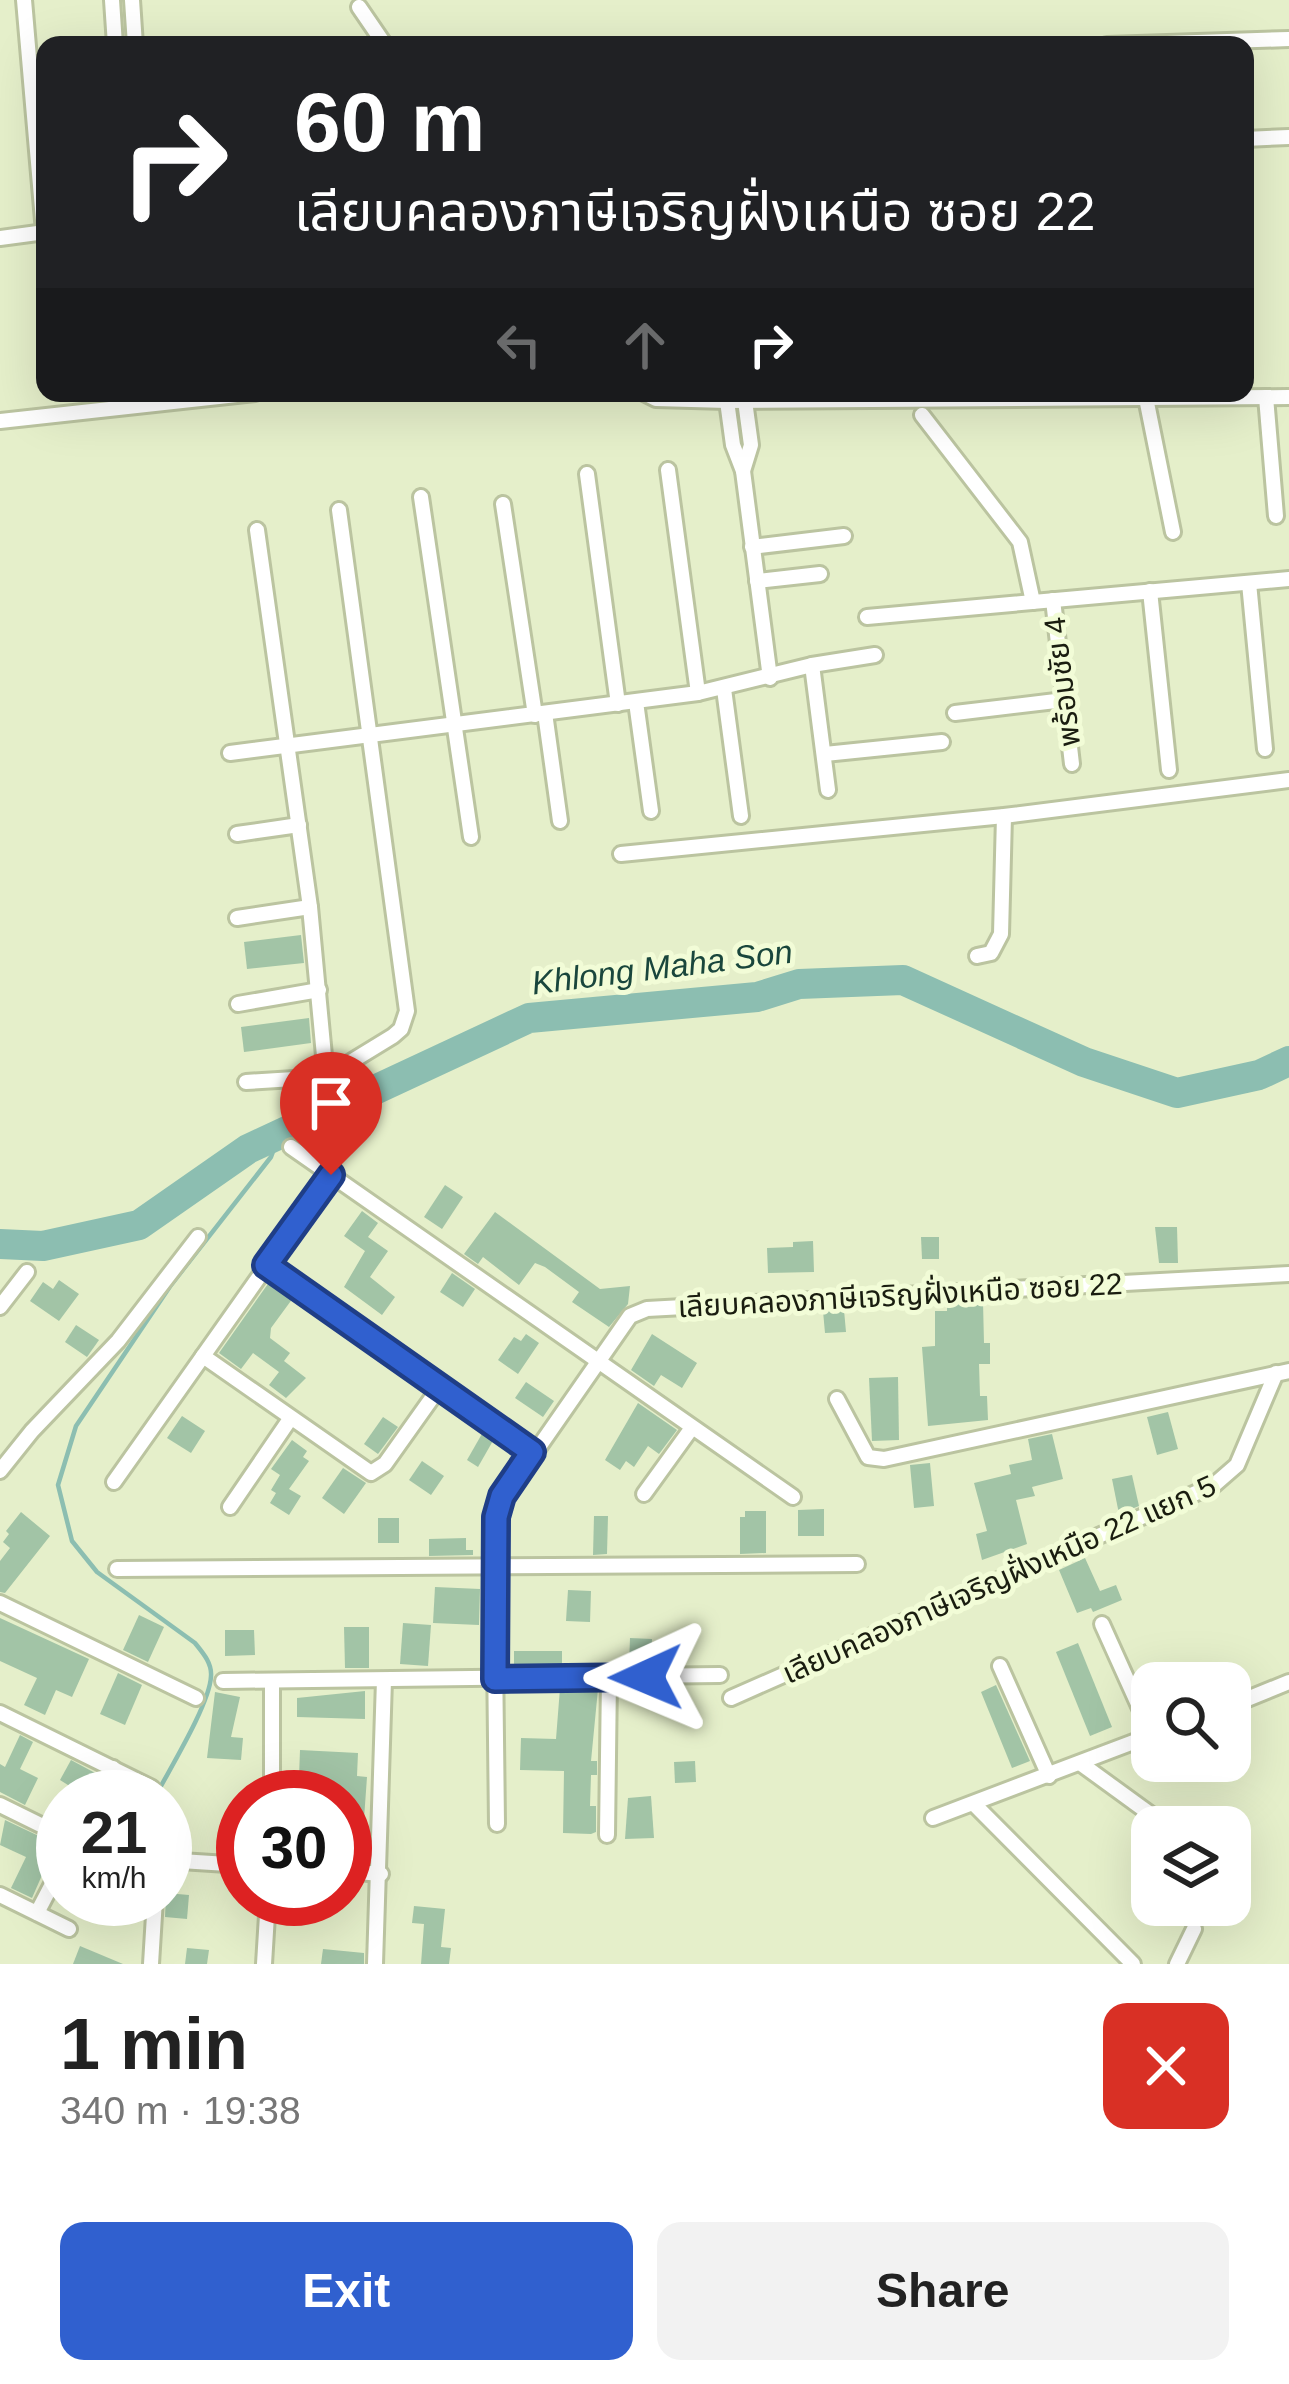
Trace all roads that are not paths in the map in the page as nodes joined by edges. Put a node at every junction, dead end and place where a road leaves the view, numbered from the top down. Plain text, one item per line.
1 (24, 0) edge
2 (112, 0) edge
3 (132, 0) edge
4 (359, 7) dead end
5 (114, 36) edge
6 (134, 36) edge
7 (380, 36) edge
8 (1289, 40) edge
9 (1254, 41) edge
10 (1289, 137) edge
11 (36, 139) edge
12 (1254, 139) edge
13 (36, 233) edge
14 (0, 238) edge
15 (1254, 396) edge
16 (1289, 397) edge
17 (1266, 398) junction
18 (176, 402) edge
19 (728, 402) edge
20 (745, 402) edge
21 (1147, 402) edge
22 (922, 415) dead end
23 (0, 422) edge
24 (668, 470) dead end
25 (743, 471) junction
26 (587, 474) dead end
27 (421, 497) dead end
28 (503, 504) dead end
29 (339, 510) dead end
30 (1276, 516) dead end
31 (257, 530) dead end
32 (1173, 532) dead end
33 (844, 536) dead end
34 (752, 547) junction
35 (820, 574) dead end
36 (1289, 579) edge
37 (757, 581) junction
38 (1249, 583) junction
39 (1150, 591) junction
40 (1053, 599) junction
41 (1033, 602) junction
42 (867, 617) dead end
43 (875, 655) dead end
44 (812, 665) junction
45 (770, 678) junction
46 (724, 689) junction
47 (698, 693) junction
48 (1064, 700) junction
49 (636, 702) junction
50 (618, 704) junction
51 (955, 713) dead end
52 (540, 714) junction
53 (454, 726) junction
54 (370, 736) junction
55 (942, 742) dead end
56 (286, 746) junction
57 (1265, 749) dead end
58 (230, 753) dead end
59 (825, 754) junction
60 (1072, 764) dead end
61 (1169, 770) dead end
62 (1289, 781) edge
63 (828, 790) dead end
64 (650, 811) dead end
65 (741, 815) dead end
66 (1004, 816) junction
67 (560, 821) dead end
68 (298, 826) junction
69 (237, 834) dead end
70 (471, 837) dead end
71 (621, 854) dead end
72 (310, 907) junction
73 (237, 918) dead end
74 (977, 956) dead end
75 (319, 990) junction
76 (238, 1004) dead end
77 (326, 1077) junction
78 (246, 1082) dead end
79 (291, 1147) dead end
80 (331, 1175) junction
81 (198, 1237) dead end
82 (266, 1265) junction
83 (27, 1272) dead end
84 (1289, 1274) edge
85 (0, 1307) edge
86 (202, 1356) junction
87 (597, 1362) junction
88 (1282, 1372) edge
89 (439, 1388) junction
90 (837, 1399) dead end
91 (290, 1419) junction
92 (691, 1429) junction
93 (532, 1452) junction
94 (0, 1471) edge
95 (114, 1482) dead end
96 (644, 1494) dead end
97 (793, 1497) dead end
98 (230, 1507) dead end
99 (857, 1564) dead end
100 (494, 1568) junction
101 (117, 1570) dead end
102 (0, 1604) edge
103 (1102, 1624) dead end
104 (1000, 1666) dead end
105 (720, 1675) dead end
106 (610, 1678) junction
107 (495, 1679) junction
108 (384, 1680) junction
109 (223, 1681) dead end
110 (272, 1681) junction
111 (1289, 1682) edge
112 (1131, 1688) edge
113 (1251, 1697) edge
114 (196, 1698) dead end
115 (731, 1698) dead end
116 (0, 1713) edge
117 (1131, 1743) edge
118 (1080, 1763) junction
119 (113, 1768) joint
120 (117, 1770) edge
121 (272, 1770) edge
122 (1049, 1776) junction
123 (974, 1804) junction
124 (0, 1805) edge
125 (1139, 1806) edge
126 (933, 1818) dead end
127 (36, 1823) edge
128 (496, 1824) dead end
129 (607, 1834) dead end
130 (372, 1873) edge
131 (381, 1874) junction
132 (0, 1895) edge
133 (36, 1913) edge
134 (65, 1926) edge
135 (153, 1926) edge
136 (266, 1926) edge
137 (69, 1928) dead end
138 (1194, 1929) dead end
139 (151, 1964) edge
140 (264, 1964) edge
141 (375, 1964) edge
142 (1133, 1964) edge
143 (1177, 1964) edge

1 - 11 street
2 - 5 street
3 - 6 street
4 - 7 street
8 - 9 street
10 - 12 street
13 - 14 street
15 - 17 street
16 - 17 street
17 - 30 street
18 - 23 street
19 - 25 street
20 - 25 street
21 - 32 street
22 - 41 street
24 - 47 street
25 - 34 street
26 - 50 street
27 - 53 street
28 - 52 street
29 - 54 street
31 - 56 street
33 - 34 street
34 - 37 street
35 - 37 street
36 - 38 street
37 - 45 street
38 - 39 street
38 - 57 street
39 - 40 street
39 - 61 street
40 - 41 street
40 - 48 street, พร้อมชัย 4
41 - 42 street
43 - 44 street
44 - 45 street
44 - 59 street
45 - 46 street
46 - 47 street
46 - 65 street
47 - 49 street
48 - 51 street
48 - 60 street, พร้อมชัย 4
49 - 50 street
49 - 64 street
50 - 52 street
52 - 53 street
52 - 67 street
53 - 54 street
53 - 70 street
54 - 56 street
54 - 77 street
55 - 59 street
56 - 58 street
56 - 68 street
59 - 63 street
62 - 66 street
66 - 71 street
66 - 74 street
68 - 69 street
68 - 72 street
72 - 73 street
72 - 75 street
75 - 76 street
75 - 77 street
77 - 78 street
79 - 80 street
80 - 82 street
80 - 87 street
81 - 94 street
82 - 86 street
82 - 89 street
83 - 85 street
84 - 87 street, เลียบคลองภาษีเจริญฝั่งเหนือ ซอย 22
86 - 91 street
86 - 95 street
87 - 92 street
87 - 93 street, เลียบคลองภาษีเจริญฝั่งเหนือ ซอย 22
88 - 90 street
88 - 115 street, เลียบคลองภาษีเจริญฝั่งเหนือ 22 แยก 5
89 - 91 street
89 - 93 street
91 - 98 street
92 - 96 street
92 - 97 street
93 - 100 street, เลียบคลองภาษีเจริญฝั่งเหนือ ซอย 22
99 - 100 street
100 - 101 street
100 - 107 street, เลียบคลองภาษีเจริญฝั่งเหนือ ซอย 22
102 - 114 street
103 - 112 street
104 - 122 street
105 - 106 street
106 - 107 street
106 - 129 street
107 - 108 street
107 - 128 street, เลียบคลองภาษีเจริญฝั่งเหนือ ซอย 22
108 - 110 street
108 - 131 street
109 - 110 street
110 - 121 street
111 - 113 street
116 - 119 street
117 - 118 street
118 - 122 street
118 - 125 street
119 - 120 street
122 - 123 street
123 - 126 street
123 - 142 street
124 - 127 street
130 - 131 street
131 - 141 street
132 - 133 street
134 - 137 street
135 - 139 street
136 - 140 street
138 - 143 street

